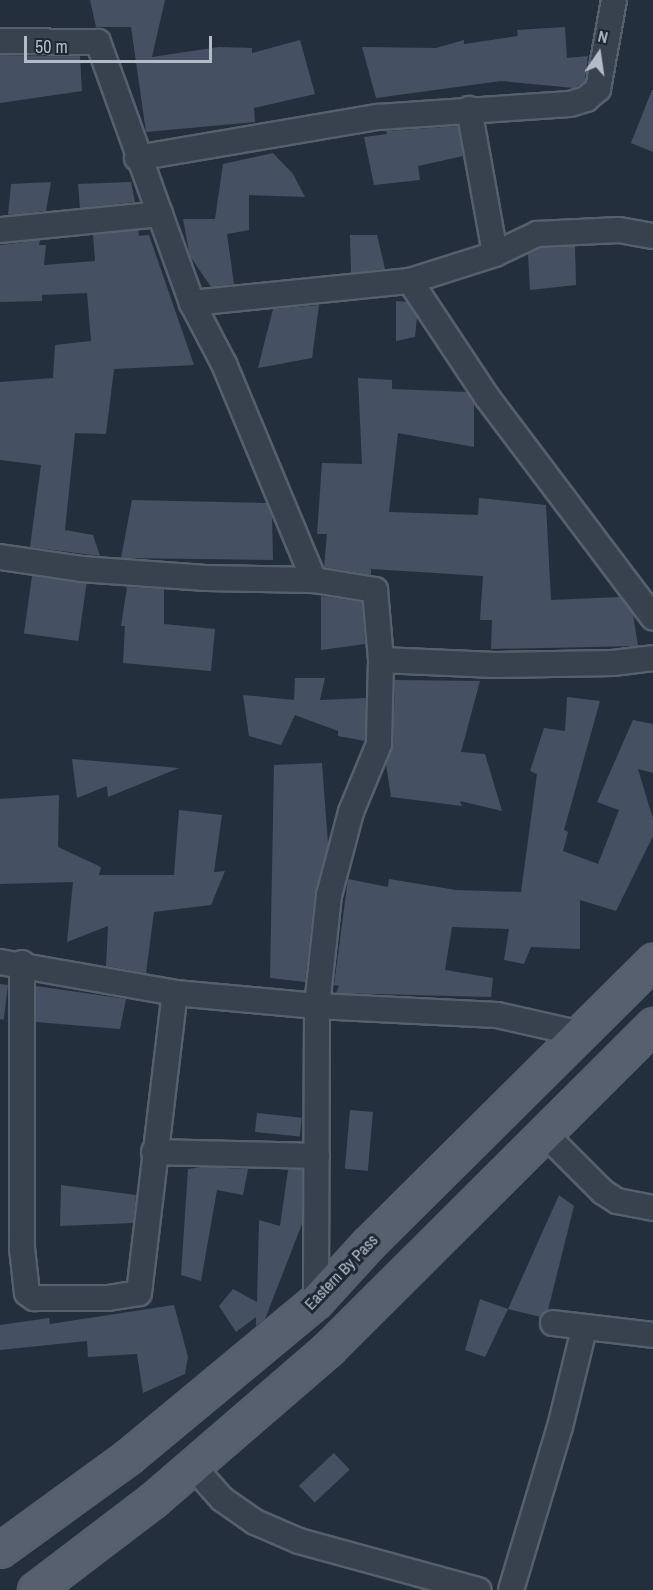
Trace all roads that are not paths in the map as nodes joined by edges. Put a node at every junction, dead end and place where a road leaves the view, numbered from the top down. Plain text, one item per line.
1 (614, 0) edge
2 (0, 41) edge
3 (469, 109) junction
4 (137, 158) junction
5 (160, 214) junction
6 (0, 230) edge
7 (653, 236) edge
8 (495, 254) junction
9 (410, 281) junction
10 (192, 303) junction
11 (0, 557) edge
12 (314, 580) junction
13 (653, 617) edge
14 (653, 658) edge
15 (381, 660) junction
16 (653, 934) edge
17 (653, 961) edge
18 (11, 962) edge
19 (622, 988) junction
20 (175, 993) junction
21 (317, 1006) junction
22 (653, 1025) edge
23 (577, 1033) junction
24 (653, 1046) edge
25 (616, 1065) junction
26 (544, 1133) junction
27 (154, 1152) junction
28 (317, 1156) junction
29 (653, 1208) edge
30 (316, 1301) junction
31 (553, 1323) dead end
32 (584, 1329) junction
33 (653, 1335) edge
34 (192, 1465) junction
35 (0, 1551) edge
36 (384, 1579) edge
37 (35, 1590) edge
38 (478, 1590) edge
39 (511, 1590) edge

1 - 3 street
2 - 4 street
3 - 4 street
3 - 8 street
4 - 5 street
5 - 6 street
5 - 10 street
7 - 8 street
8 - 9 street
9 - 10 street
9 - 13 street
10 - 12 street
11 - 12 street
12 - 15 street
14 - 15 street
15 - 21 street
16 - 19 main road
17 - 19 main road, Eastern By Pass
18 - 20 street
18 - 27 street
19 - 23 main road, Eastern By Pass
20 - 21 street
20 - 27 street
21 - 23 street
21 - 28 street
22 - 25 main road
23 - 30 main road, Eastern By Pass
24 - 25 main road
25 - 26 main road
26 - 29 street
26 - 34 main road
27 - 28 street
28 - 30 street
30 - 35 main road, Eastern By Pass
31 - 32 street
32 - 33 street
32 - 39 street
34 - 36 street
34 - 37 main road
36 - 38 street

